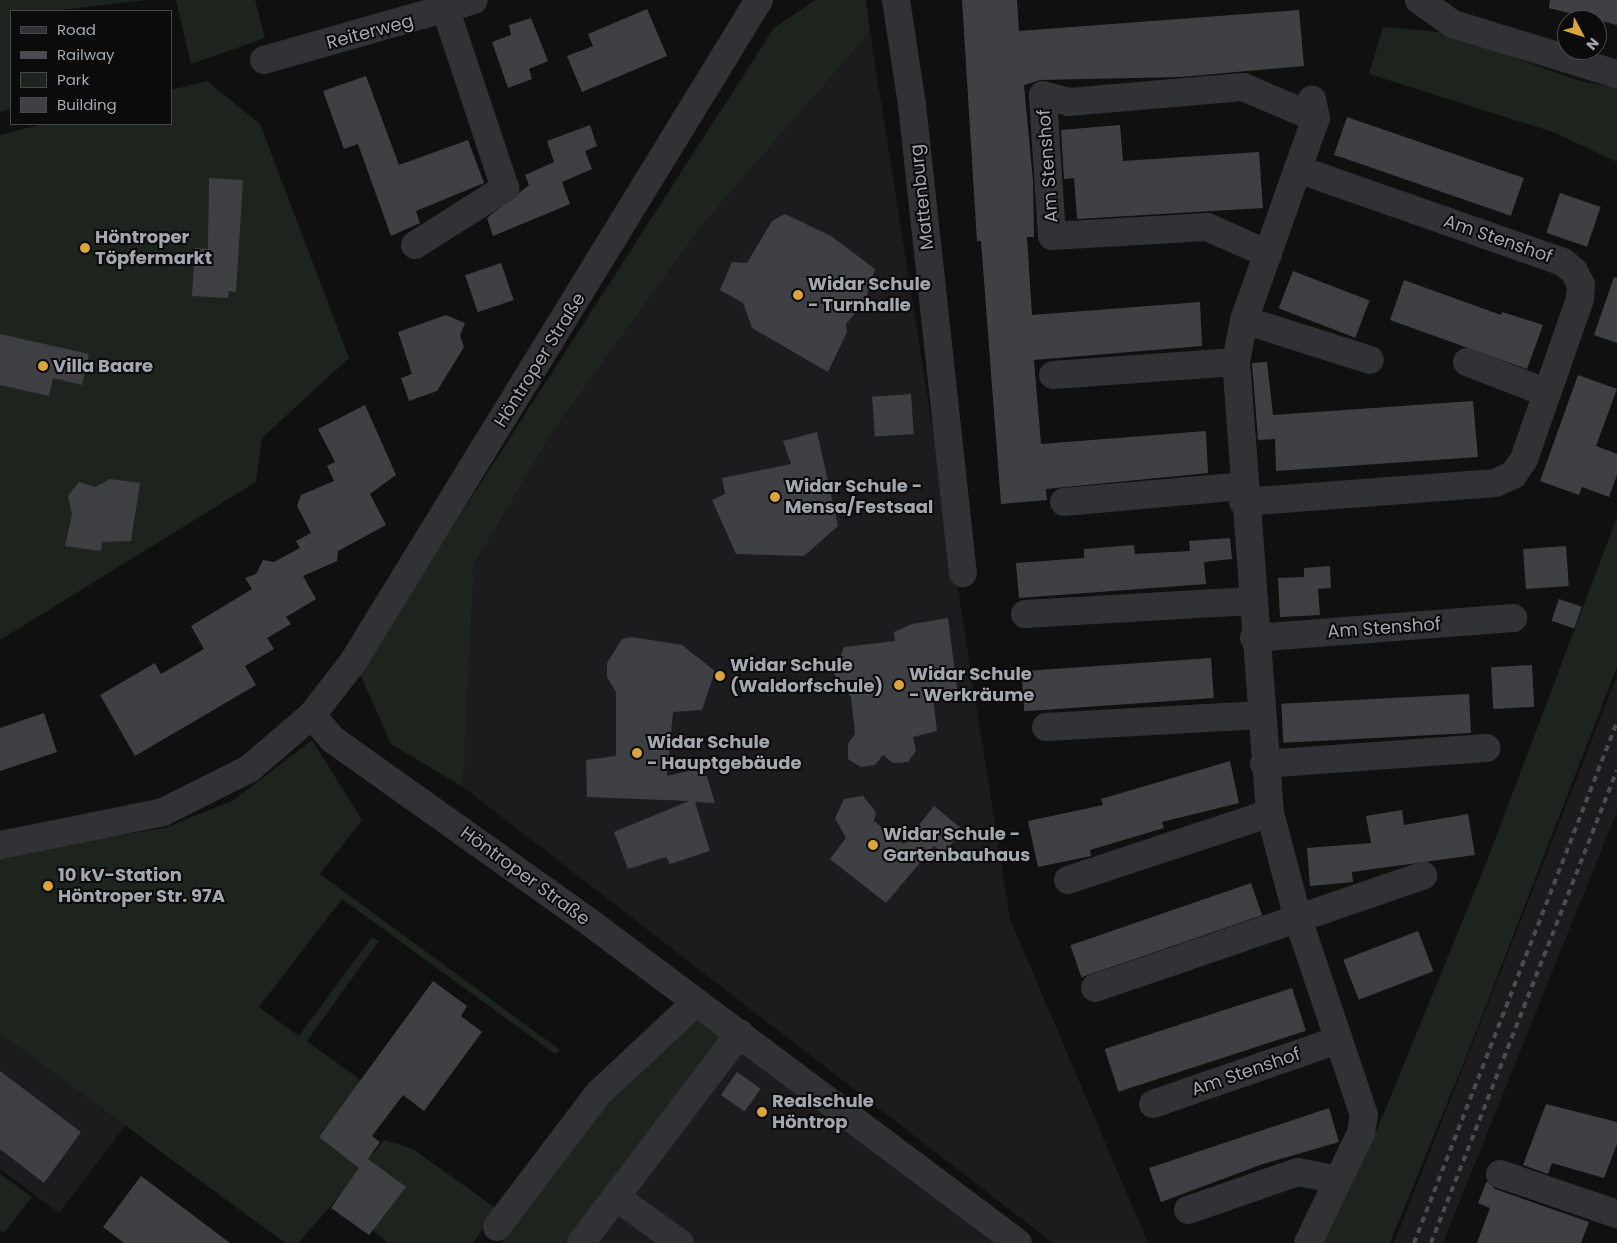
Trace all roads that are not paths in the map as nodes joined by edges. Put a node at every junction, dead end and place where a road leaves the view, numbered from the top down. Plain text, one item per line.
1 (474, 0) edge
2 (759, 0) edge
3 (896, 0) edge
4 (1419, 0) edge
5 (446, 11) junction
6 (264, 60) dead end
7 (1617, 74) edge
8 (1298, 169) junction
9 (415, 245) dead end
10 (1268, 254) junction
11 (1244, 320) junction
12 (1370, 360) dead end
13 (1236, 362) junction
14 (1466, 362) dead end
15 (1053, 375) dead end
16 (1547, 393) junction
17 (1242, 494) junction
18 (1064, 502) dead end
19 (962, 573) dead end
20 (1251, 601) junction
21 (1025, 614) dead end
22 (1514, 618) dead end
23 (1254, 638) junction
24 (312, 715) junction
25 (1261, 715) junction
26 (1046, 727) dead end
27 (1486, 748) dead end
28 (1264, 764) junction
29 (1270, 813) junction
30 (0, 845) edge
31 (1423, 876) dead end
32 (1068, 880) dead end
33 (1298, 919) junction
34 (1095, 988) dead end
35 (696, 1002) junction
36 (740, 1033) junction
37 (1338, 1040) junction
38 (1153, 1104) dead end
39 (1500, 1174) dead end
40 (1338, 1180) junction
41 (616, 1197) junction
42 (1188, 1210) dead end
43 (1617, 1214) edge
44 (497, 1227) dead end
45 (581, 1243) edge
46 (680, 1243) edge
47 (1018, 1243) edge
48 (1308, 1243) edge

1 - 5 street, Reiterweg
2 - 24 street, Höntroper Straße
3 - 19 street, Mattenburg
4 - 7 street
5 - 6 street, Reiterweg
5 - 9 street
8 - 10 street, Am Stenshof
8 - 10 street, Am Stenshof
8 - 16 street, Am Stenshof
10 - 11 street, Am Stenshof
11 - 12 street
11 - 13 street, Am Stenshof
13 - 15 street
13 - 17 street, Am Stenshof
14 - 16 street
16 - 17 street, Am Stenshof
17 - 18 street, Am Stenshof
17 - 20 street, Am Stenshof
20 - 21 street
20 - 23 street, Am Stenshof
22 - 23 street, Am Stenshof
23 - 25 street, Am Stenshof
24 - 30 street, Höntroper Straße
24 - 35 street, Höntroper Straße
25 - 26 street
25 - 28 street, Am Stenshof
27 - 28 street
28 - 29 street, Am Stenshof
29 - 32 street
29 - 33 street, Am Stenshof
31 - 33 street
33 - 34 street
33 - 37 street, Am Stenshof
35 - 36 street, Höntroper Straße
35 - 44 street
36 - 41 street
36 - 47 street, Höntroper Straße
37 - 38 street, Am Stenshof
37 - 40 street, Am Stenshof
39 - 43 street
40 - 42 street
40 - 48 street, Am Stenshof
41 - 45 street
41 - 46 street

